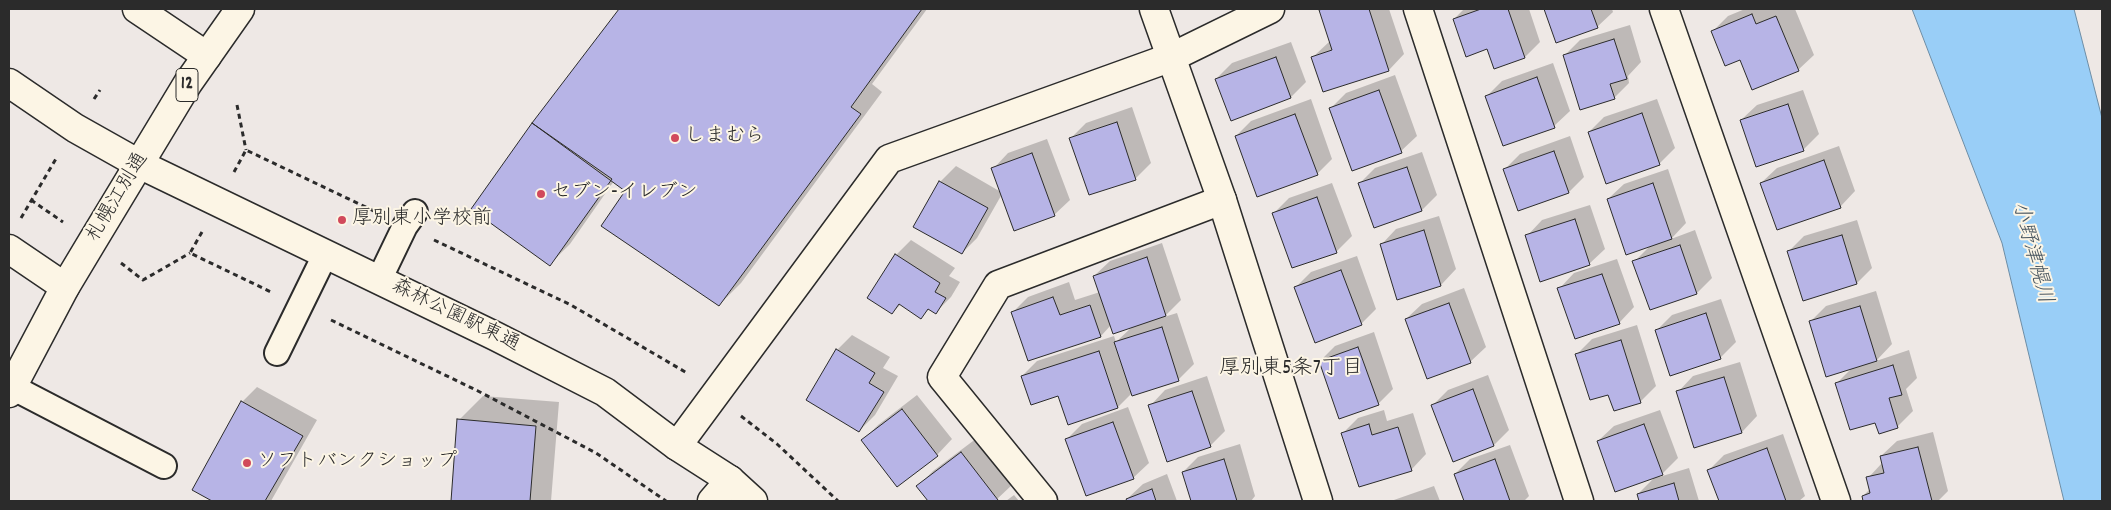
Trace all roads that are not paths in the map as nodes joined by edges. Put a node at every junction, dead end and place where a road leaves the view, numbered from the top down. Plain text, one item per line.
1 (137, 9) edge
2 (240, 9) edge
3 (1154, 9) edge
4 (1270, 9) edge
5 (1418, 9) edge
6 (1664, 9) edge
7 (207, 56) junction
8 (1172, 57) junction
9 (9, 83) edge
10 (139, 164) junction
11 (1222, 200) junction
12 (410, 219) road end
13 (13, 237) edge
14 (324, 255) junction
15 (379, 280) junction
16 (65, 287) junction
17 (277, 353) dead end
18 (10, 390) edge
19 (678, 446) junction
20 (164, 466) dead end
21 (730, 480) junction
22 (712, 501) edge
23 (753, 501) edge
24 (1043, 501) edge
25 (1318, 501) edge
26 (1579, 501) edge
27 (1836, 501) edge

1 - 7 main road
2 - 7 main road, 札幌江別通 / 12
3 - 8 main road
4 - 8 main road
5 - 26 main road
6 - 27 main road
7 - 10 main road, 札幌江別通 / 12
8 - 11 main road
8 - 19 main road
9 - 10 main road, 森林公園駅東通
10 - 14 main road, 森林公園駅東通
10 - 16 main road, 札幌江別通 / 12
11 - 24 main road
11 - 25 main road
12 - 15 lane
13 - 16 main road
14 - 15 main road, 森林公園駅東通
14 - 17 lane
15 - 19 main road, 森林公園駅東通
16 - 18 main road, 札幌江別通 / 12
18 - 20 lane
19 - 21 main road, 森林公園駅東通
21 - 22 main road
21 - 23 main road, 森林公園駅東通

